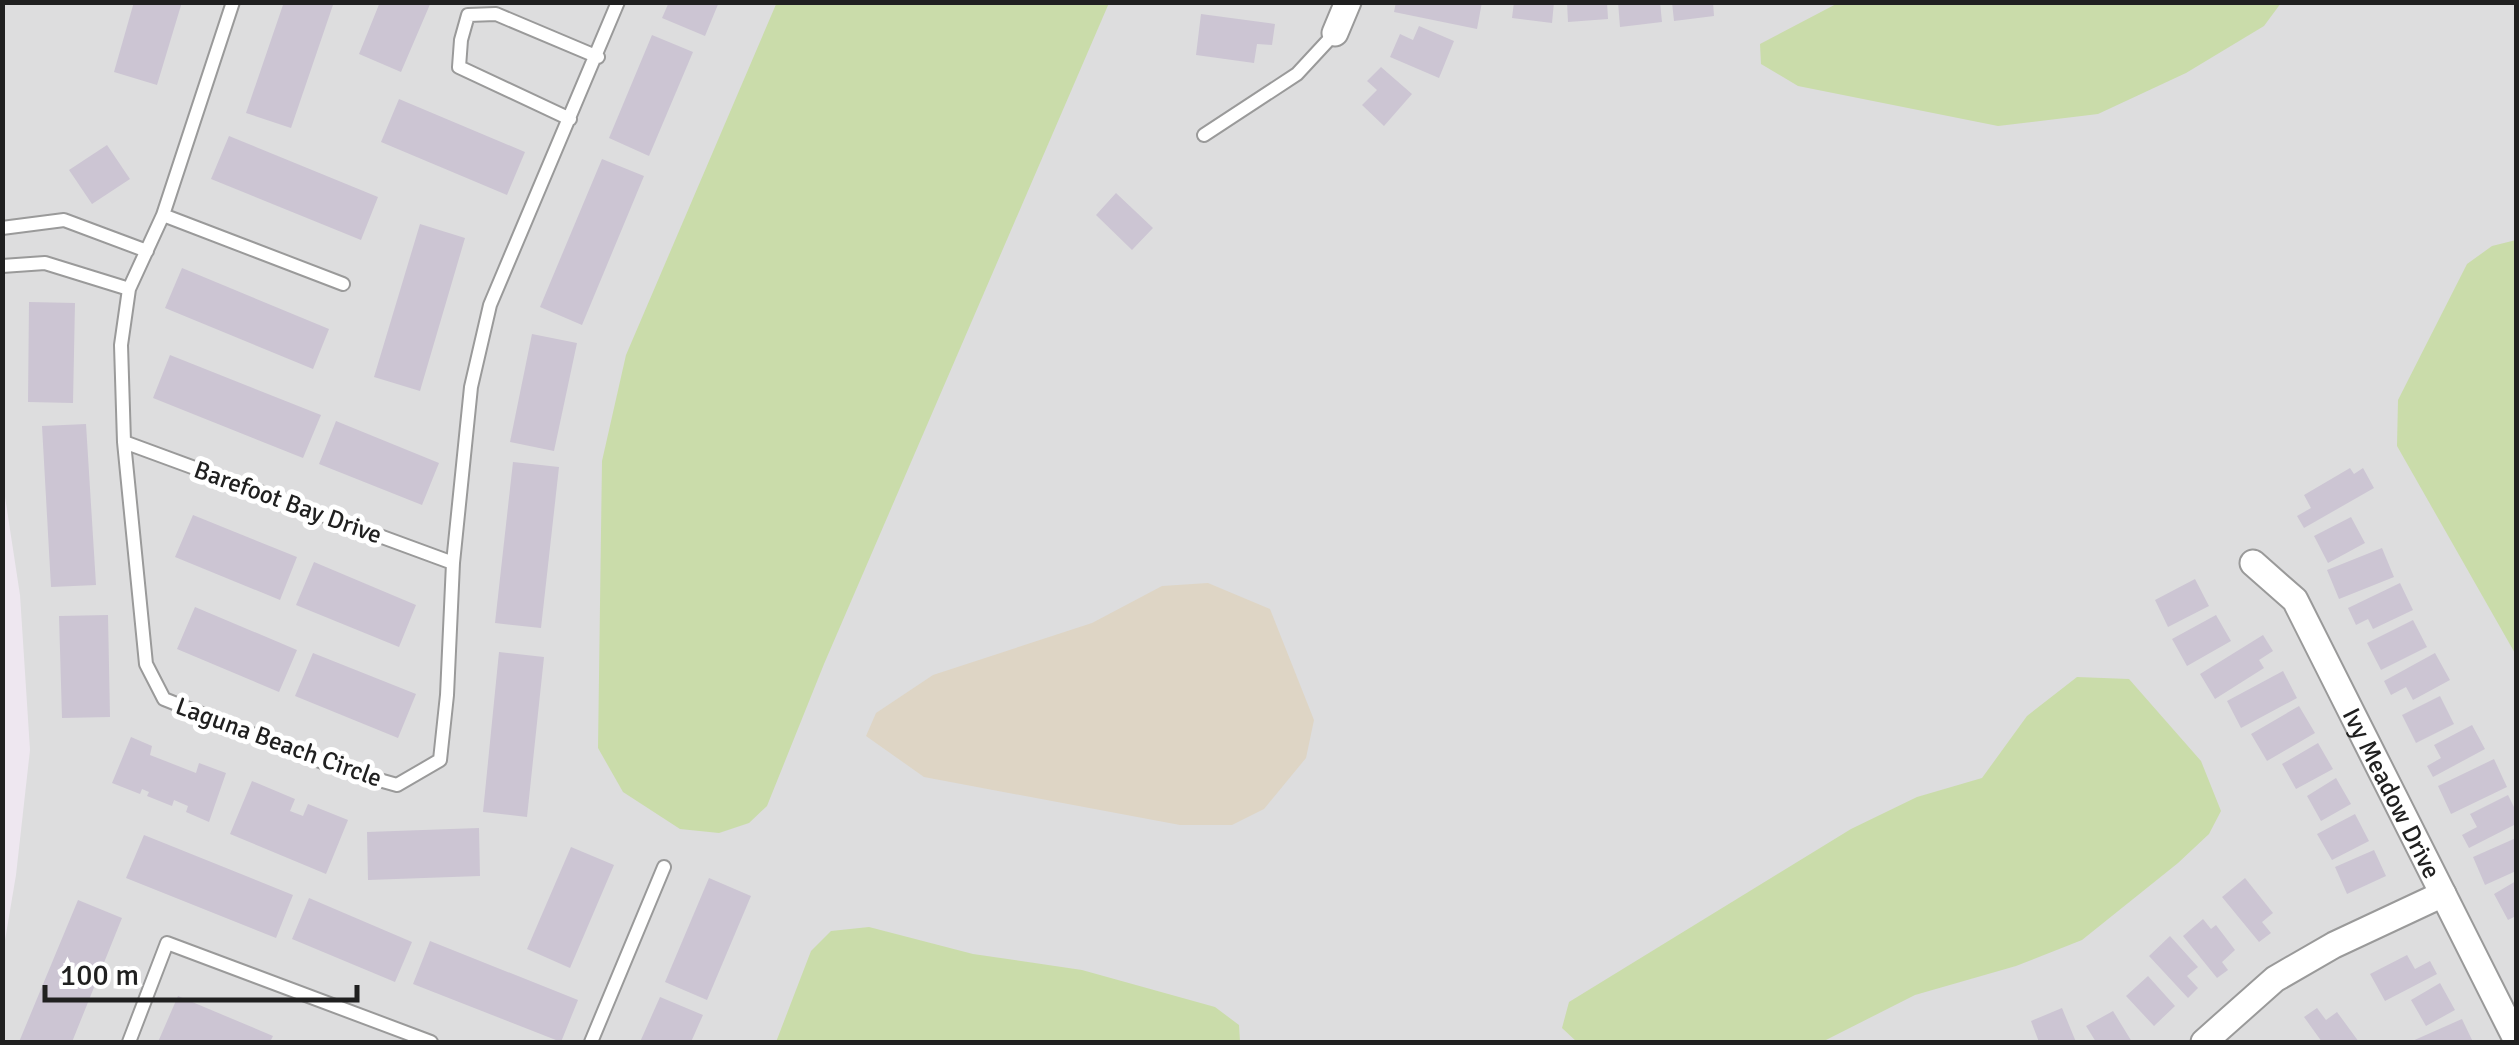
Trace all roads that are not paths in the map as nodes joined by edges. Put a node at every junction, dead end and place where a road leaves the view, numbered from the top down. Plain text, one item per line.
1 (232, 2) edge
2 (618, 2) edge
3 (1348, 2) edge
4 (1335, 33) joint
5 (598, 57) junction
6 (570, 119) junction
7 (1204, 135) dead end
8 (163, 215) junction
9 (2, 228) edge
10 (147, 251) junction
11 (2, 266) edge
12 (343, 284) dead end
13 (130, 290) junction
14 (124, 442) junction
15 (453, 563) junction
16 (2252, 563) dead end
17 (664, 867) dead end
18 (2443, 894) junction
19 (2516, 1038) edge
20 (128, 1042) edge
21 (431, 1042) edge
22 (591, 1042) edge
23 (2204, 1042) edge

1 - 8 lane, Laguna Beach Circle
2 - 5 lane, Laguna Beach Circle
3 - 4 street
4 - 7 lane
5 - 6 lane, Laguna Beach Circle
5 - 6 lane
6 - 15 lane, Laguna Beach Circle
8 - 10 lane, Laguna Beach Circle
8 - 12 lane
9 - 10 lane
10 - 13 lane, Laguna Beach Circle
11 - 13 lane
13 - 14 lane, Laguna Beach Circle
14 - 15 lane, Barefoot Bay Drive
14 - 15 lane, Laguna Beach Circle
16 - 18 street, Ivy Meadow Drive
17 - 22 lane
18 - 19 street, Ivy Meadow Drive
18 - 23 street
20 - 21 lane

